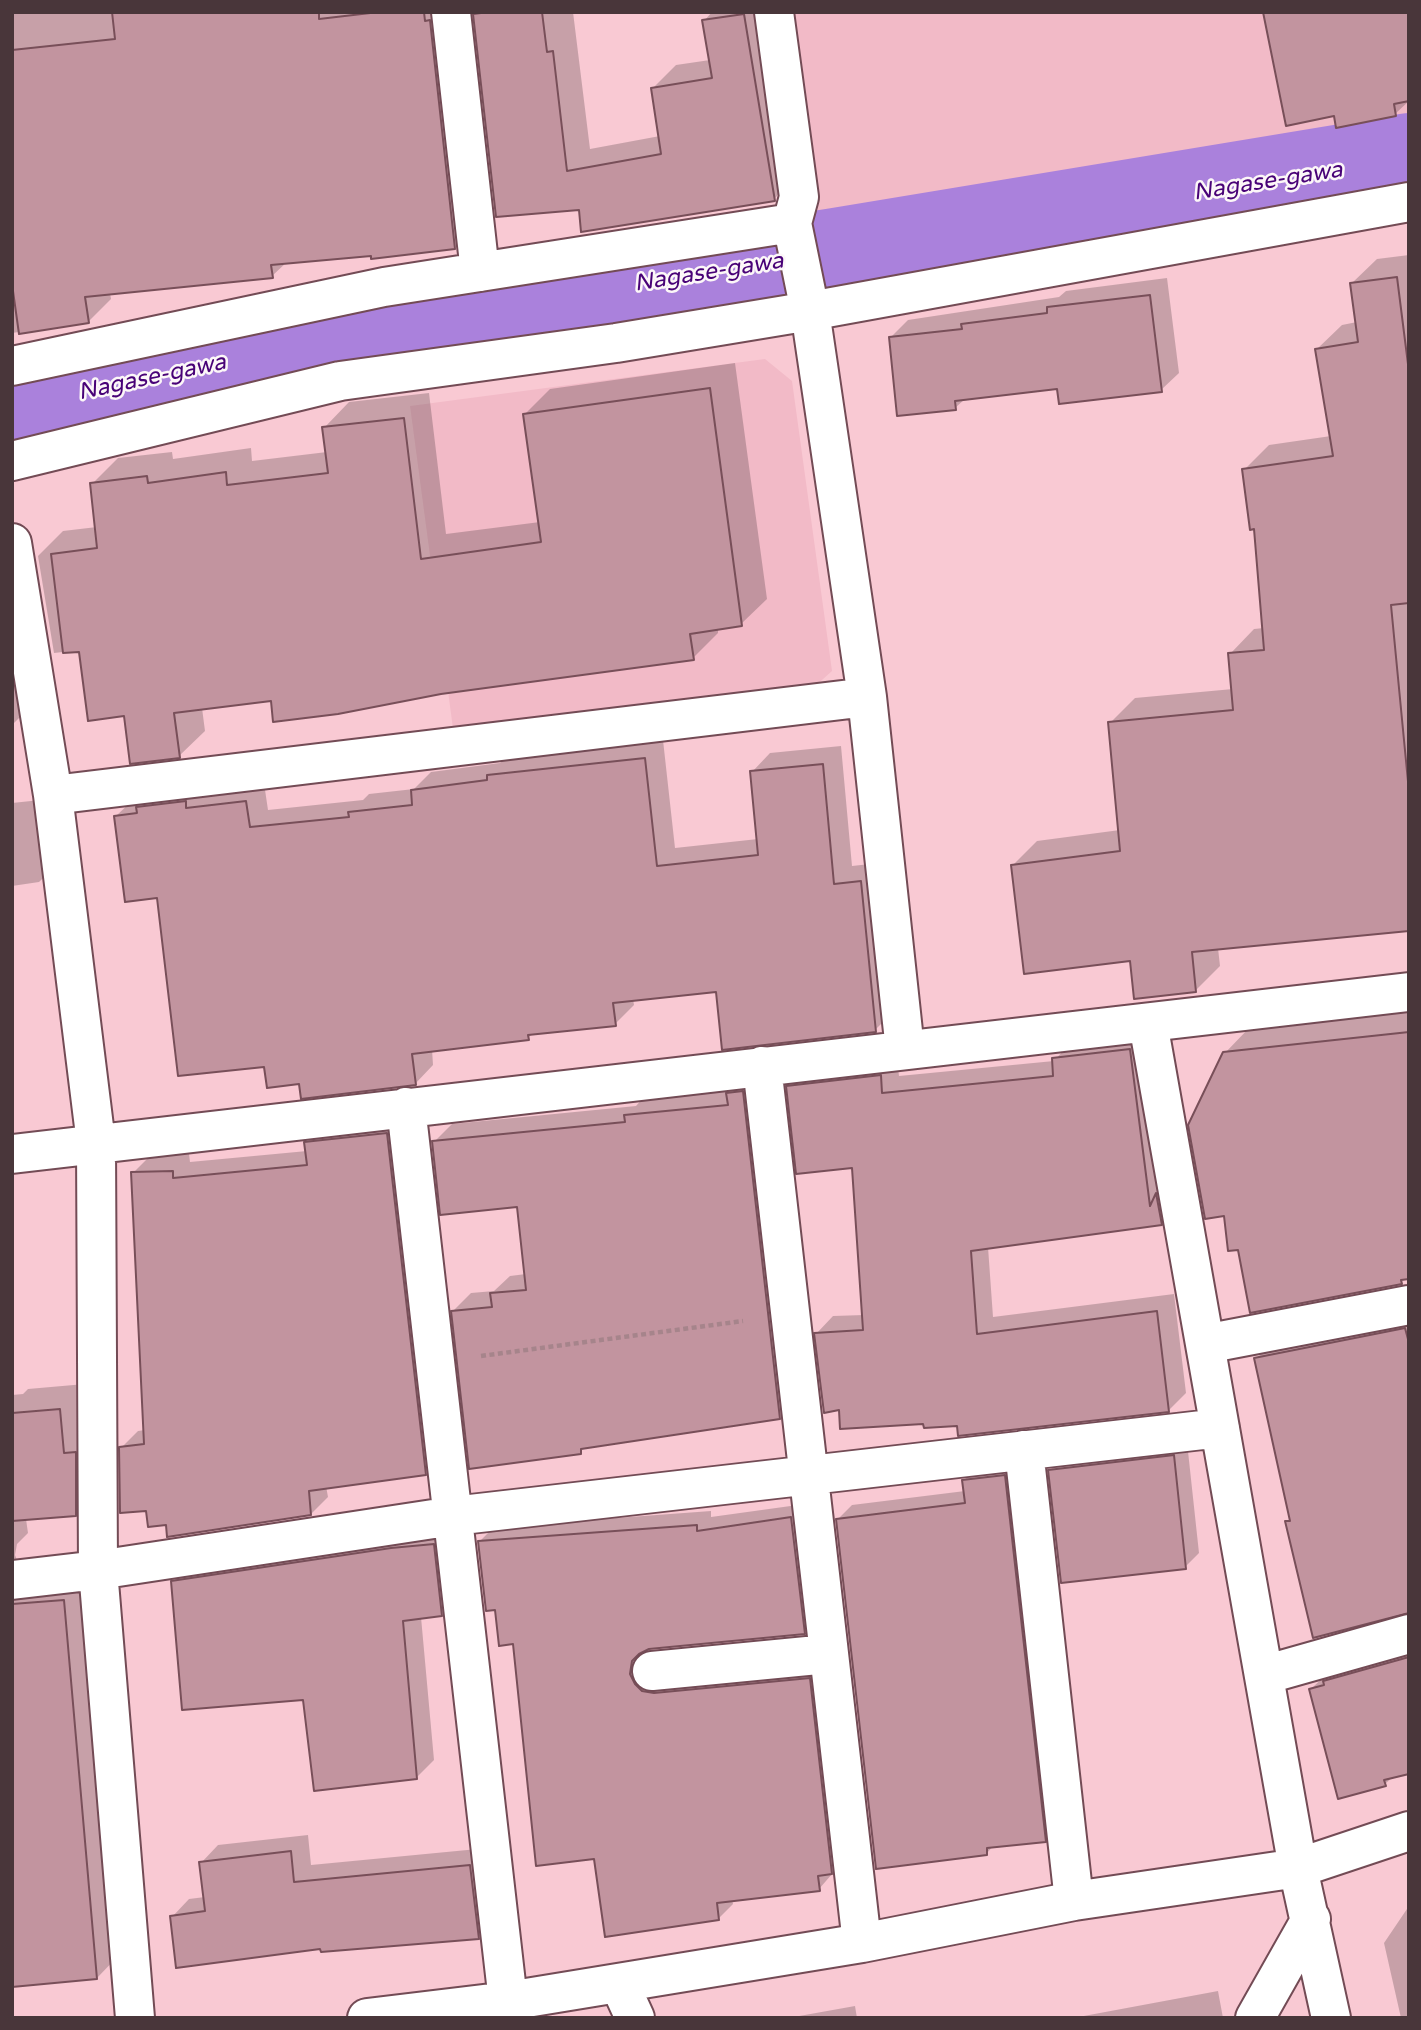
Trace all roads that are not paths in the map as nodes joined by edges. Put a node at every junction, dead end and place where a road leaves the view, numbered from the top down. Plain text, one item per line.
1 (451, 12) edge
2 (774, 12) edge
3 (1409, 202) edge
4 (793, 232) junction
5 (480, 272) junction
6 (806, 302) junction
7 (12, 366) edge
8 (12, 460) edge
9 (12, 543) edge
10 (867, 697) junction
11 (53, 795) junction
12 (1409, 992) edge
13 (1147, 1023) junction
14 (905, 1050) junction
15 (762, 1066) junction
16 (406, 1107) junction
17 (96, 1143) junction
18 (12, 1154) edge
19 (1409, 1305) edge
20 (1205, 1344) junction
21 (1220, 1428) junction
22 (1024, 1450) junction
23 (807, 1474) junction
24 (453, 1516) junction
25 (98, 1570) junction
26 (12, 1580) edge
27 (1409, 1634) edge
28 (828, 1654) junction
29 (652, 1671) dead end
30 (1264, 1675) junction
31 (1409, 1831) edge
32 (1298, 1868) junction
33 (1074, 1901) junction
34 (1311, 1919) junction
35 (862, 1943) junction
36 (620, 1983) junction
37 (509, 2001) junction
38 (135, 2018) edge
39 (367, 2018) edge
40 (635, 2018) edge
41 (1255, 2018) edge
42 (1331, 2018) edge

1 - 5 street
2 - 4 street
3 - 6 street
4 - 5 street
4 - 6 street
5 - 7 street
6 - 8 street
6 - 10 street
9 - 11 street
10 - 11 street
10 - 14 street
11 - 17 street
12 - 13 street
13 - 14 street
13 - 20 street
14 - 15 street
15 - 16 street
15 - 23 street
16 - 17 street
16 - 24 street
17 - 18 street
17 - 25 street
19 - 20 street
20 - 21 street
21 - 22 street
21 - 30 street
22 - 23 street
22 - 33 street
23 - 24 street
23 - 28 street
24 - 25 street
24 - 37 street
25 - 26 street
25 - 38 street
27 - 30 street
28 - 29 street
28 - 35 street
30 - 32 street
31 - 32 street
32 - 33 street
32 - 34 street
33 - 35 street
34 - 41 street
34 - 42 street
35 - 36 street
36 - 37 street
36 - 40 street
37 - 39 street

